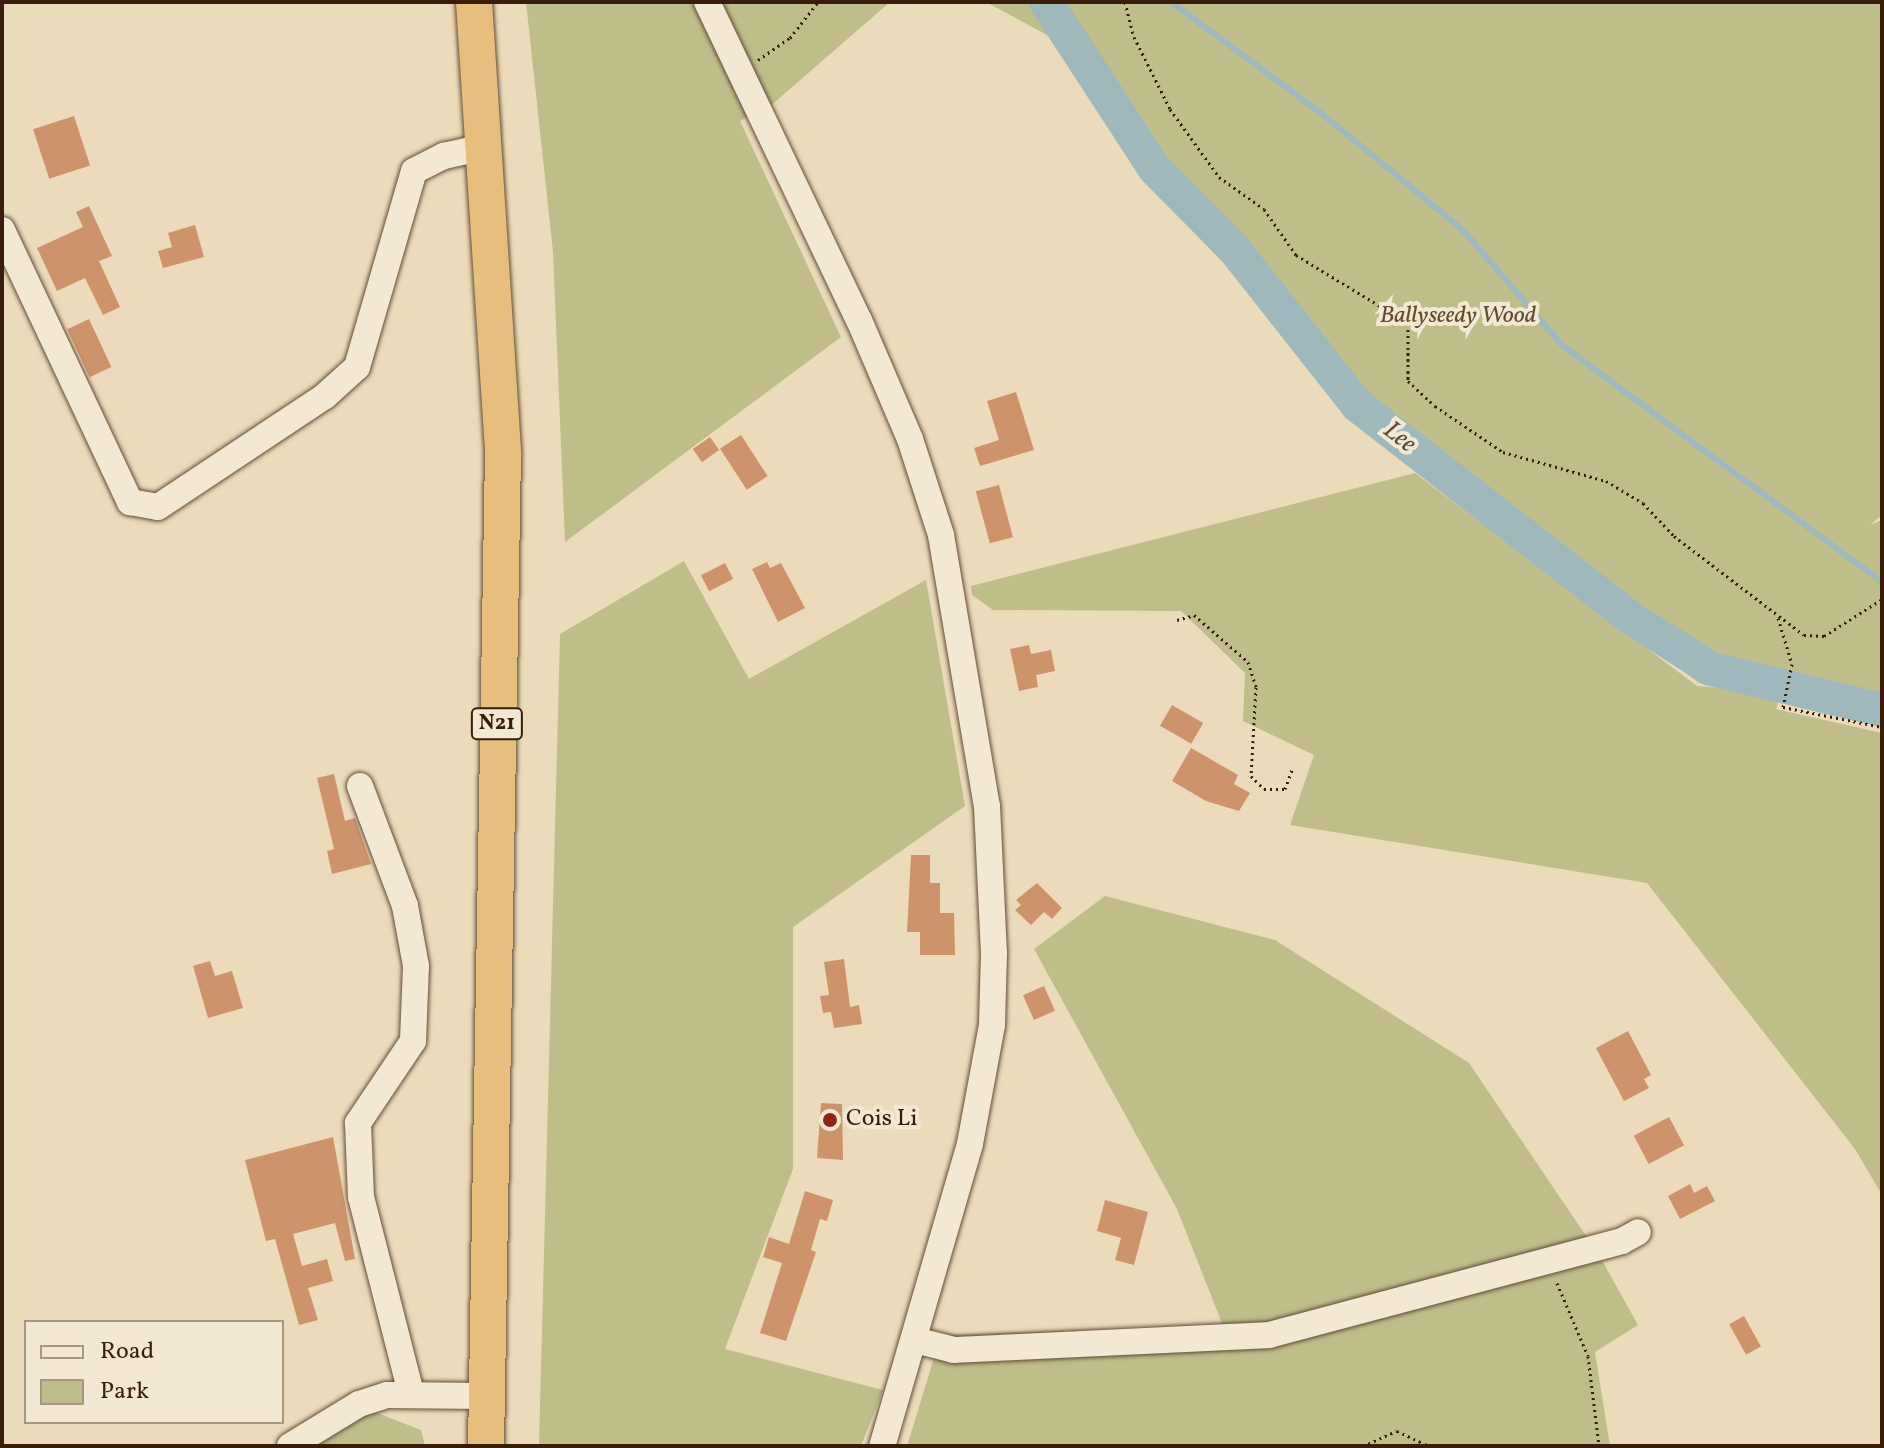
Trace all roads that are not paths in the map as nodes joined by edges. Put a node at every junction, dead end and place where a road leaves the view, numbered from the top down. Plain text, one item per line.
1 (474, 2) edge
2 (707, 2) edge
3 (484, 147) junction
4 (2, 230) edge
5 (360, 786) dead end
6 (1638, 1232) dead end
7 (915, 1340) junction
8 (411, 1393) junction
9 (485, 1396) junction
10 (290, 1446) edge
11 (486, 1446) edge
12 (882, 1446) edge

1 - 3 highway, N21
2 - 7 street
3 - 4 street
3 - 9 highway, N21
5 - 8 street
6 - 7 street
7 - 12 street
8 - 9 street
8 - 10 street
9 - 11 highway, N21

